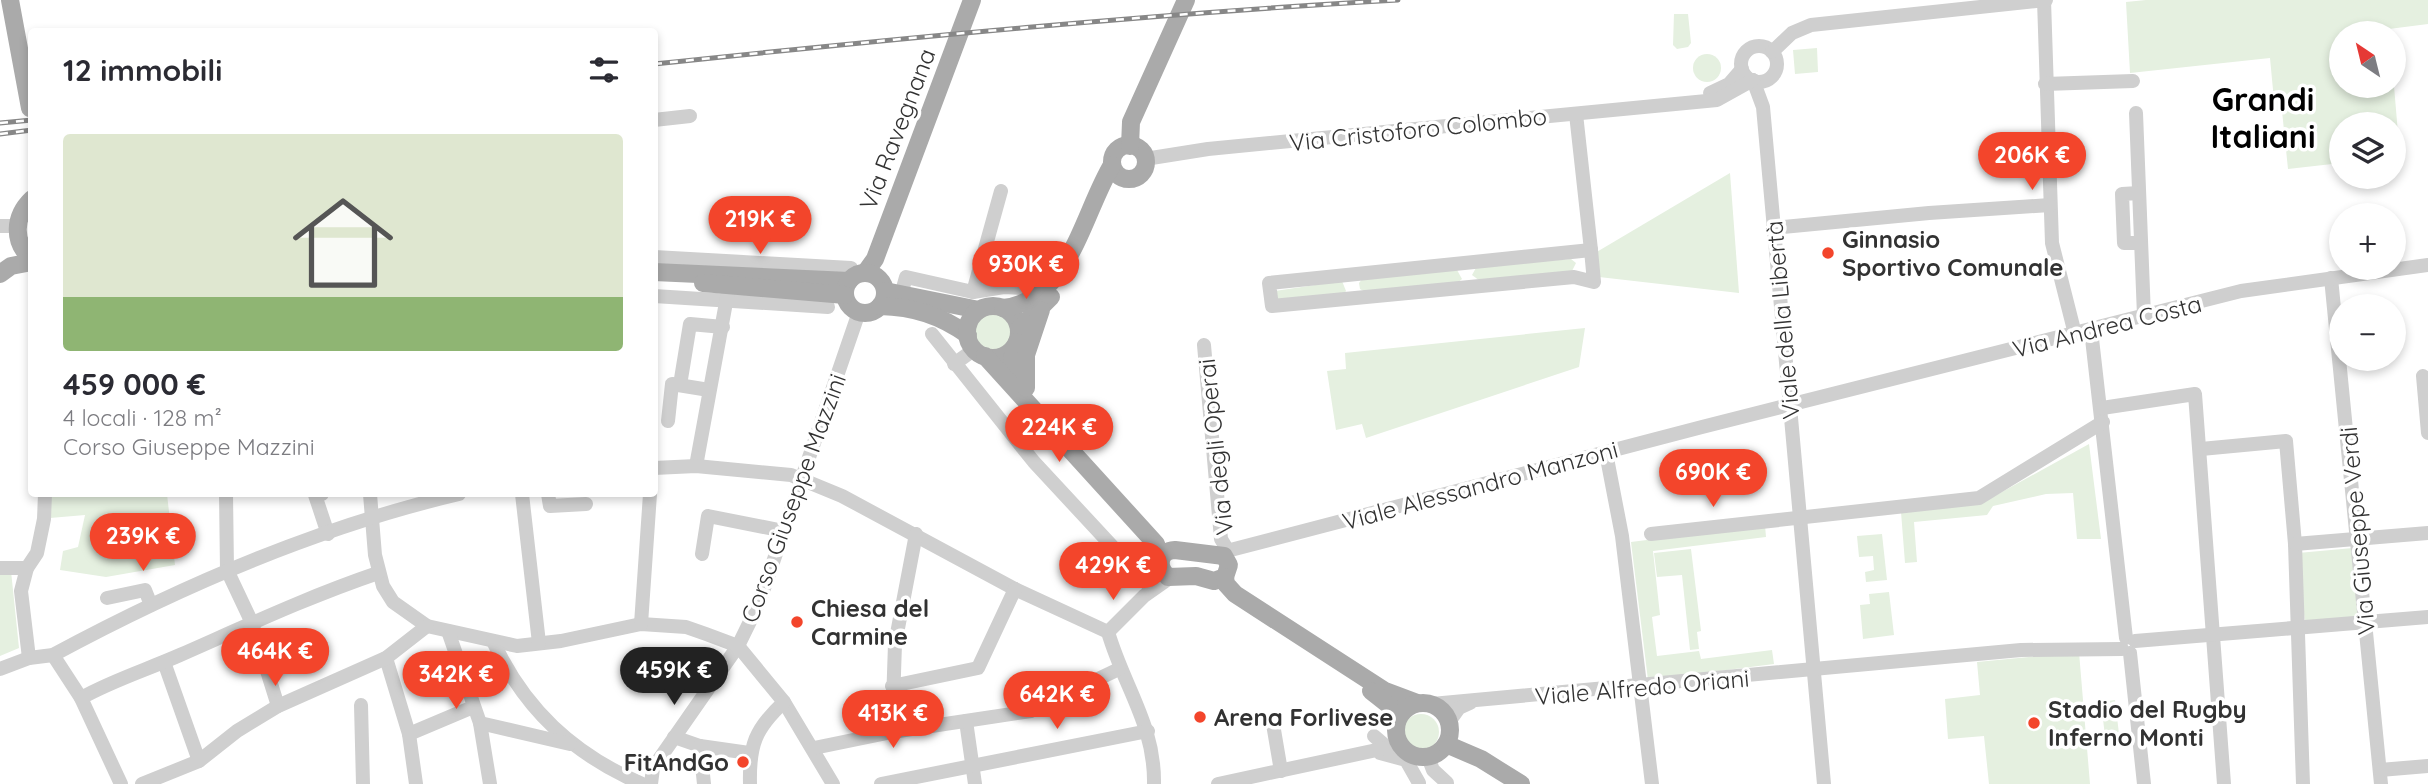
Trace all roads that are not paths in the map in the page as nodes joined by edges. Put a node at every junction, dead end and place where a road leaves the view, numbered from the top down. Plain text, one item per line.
1 (10, 0) edge
2 (972, 0) edge
3 (1186, 0) edge
4 (2045, 0) edge
5 (1772, 52) junction
6 (1742, 69) junction
7 (1769, 78) junction
8 (1753, 80) junction
9 (2133, 81) dead end
10 (2045, 84) junction
11 (28, 97) edge
12 (1692, 100) junction
13 (1717, 100) junction
14 (1763, 107) junction
15 (2136, 113) dead end
16 (1576, 114) junction
17 (690, 116) dead end
18 (658, 120) edge
19 (1130, 146) junction
20 (1145, 159) junction
21 (1117, 171) junction
22 (1001, 191) dead end
23 (28, 204) edge
24 (2050, 205) junction
25 (1773, 228) junction
26 (12, 230) edge
27 (1591, 250) junction
28 (28, 255) edge
29 (658, 258) edge
30 (28, 262) edge
31 (1461, 262) junction
32 (0, 264) edge
33 (2428, 265) edge
34 (2406, 268) edge
35 (0, 274) edge
36 (658, 274) edge
37 (1349, 274) junction
38 (2329, 278) edge
39 (852, 279) junction
40 (2331, 280) edge
41 (729, 281) junction
42 (1467, 286) junction
43 (973, 292) junction
44 (658, 295) edge
45 (889, 297) junction
46 (1352, 298) junction
47 (1036, 302) junction
48 (828, 307) dead end
49 (1003, 308) junction
50 (979, 310) junction
51 (859, 312) junction
52 (2144, 316) junction
53 (723, 327) junction
54 (2091, 330) junction
55 (932, 334) dead end
56 (2075, 334) junction
57 (1018, 335) junction
58 (1204, 345) dead end
59 (976, 347) junction
60 (954, 364) junction
61 (2423, 376) dead end
62 (680, 385) junction
63 (1026, 388) junction
64 (709, 390) junction
65 (1789, 406) junction
66 (2102, 415) junction
67 (668, 421) dead end
68 (2428, 433) edge
69 (2201, 449) junction
70 (1606, 453) junction
71 (696, 466) junction
72 (658, 468) edge
73 (801, 479) junction
74 (46, 497) edge
75 (226, 497) edge
76 (315, 497) edge
77 (370, 497) edge
78 (444, 497) edge
79 (522, 497) edge
80 (549, 497) edge
81 (650, 497) edge
82 (586, 504) dead end
83 (1800, 517) junction
84 (373, 518) junction
85 (784, 531) junction
86 (2428, 533) edge
87 (328, 534) junction
88 (916, 534) junction
89 (1651, 534) dead end
90 (2359, 538) junction
91 (2295, 544) junction
92 (702, 554) dead end
93 (1166, 564) junction
94 (1222, 564) junction
95 (0, 568) edge
96 (27, 568) junction
97 (227, 570) junction
98 (378, 573) junction
99 (1015, 589) junction
100 (1147, 592) junction
101 (107, 598) dead end
102 (151, 605) junction
103 (2428, 617) edge
104 (252, 623) junction
105 (2365, 623) junction
106 (640, 624) junction
107 (427, 625) junction
108 (2297, 630) junction
109 (448, 631) junction
110 (1108, 632) junction
111 (2213, 635) junction
112 (493, 641) junction
113 (539, 643) junction
114 (2129, 644) junction
115 (738, 646) junction
116 (53, 655) junction
117 (29, 658) junction
118 (386, 658) junction
119 (164, 662) junction
120 (0, 669) edge
121 (1119, 669) junction
122 (1813, 671) junction
123 (892, 686) junction
124 (1639, 687) junction
125 (81, 698) junction
126 (784, 702) junction
127 (1471, 703) junction
128 (1425, 704) junction
129 (361, 705) dead end
130 (278, 706) junction
131 (473, 707) junction
132 (1397, 720) junction
133 (966, 721) junction
134 (480, 723) junction
135 (1273, 724) dead end
136 (1148, 730) junction
137 (1448, 731) junction
138 (892, 732) junction
139 (412, 733) junction
140 (1374, 736) dead end
141 (674, 737) junction
142 (575, 745) junction
143 (700, 746) junction
144 (1394, 746) junction
145 (814, 748) junction
146 (1371, 751) junction
147 (749, 753) junction
148 (1424, 757) junction
149 (199, 761) junction
150 (2428, 766) edge
151 (973, 767) junction
152 (1281, 771) junction
153 (2381, 777) edge
154 (620, 780) edge
155 (1239, 782) edge
156 (1448, 783) edge
157 (121, 784) edge
158 (142, 784) edge
159 (363, 784) edge
160 (416, 784) edge
161 (490, 784) edge
162 (642, 784) edge
163 (651, 784) edge
164 (704, 784) edge
165 (750, 784) edge
166 (833, 784) edge
167 (881, 784) edge
168 (975, 784) edge
169 (1154, 784) edge
170 (1218, 784) edge
171 (1422, 784) edge
172 (1521, 784) edge
173 (1652, 784) edge
174 (1824, 784) edge
175 (2144, 784) edge
176 (2224, 784) edge
177 (2303, 784) edge

1 - 11 main road
2 - 39 main road, Via Ravegnana
3 - 19 main road
4 - 5 street
4 - 10 street
5 - 6 street
5 - 7 street
6 - 8 street
6 - 12 street
7 - 8 street
7 - 14 street, Viale della Libertà
8 - 13 street
8 - 14 street, Viale della Libertà
9 - 10 street
10 - 24 street
12 - 13 street
12 - 16 street, Via Cristoforo Colombo
13 - 14 street
14 - 25 street, Viale della Libertà
15 - 52 street
16 - 20 street, Via Cristoforo Colombo
16 - 27 street
17 - 18 street
19 - 20 main road
19 - 21 main road
20 - 21 main road
21 - 47 main road
22 - 43 street
23 - 26 main road
24 - 25 street
24 - 56 street
25 - 65 street, Viale della Libertà
26 - 28 main road
26 - 32 main road
27 - 31 street
27 - 42 street
29 - 41 street
30 - 35 main road
31 - 37 street
31 - 42 street
33 - 34 street, Via Andrea Costa
36 - 41 main road
37 - 46 street
37 - 46 street
38 - 52 street, Via Andrea Costa
39 - 41 main road
39 - 41 main road
39 - 45 main road
39 - 51 main road
40 - 90 street, Via Giuseppe Verdi
41 - 44 street
41 - 48 street
41 - 53 street
42 - 46 street
43 - 45 street
43 - 47 street
45 - 50 main road
45 - 51 main road
45 - 59 main road
47 - 49 main road
47 - 57 main road
47 - 63 main road
49 - 50 main road
49 - 57 main road
50 - 59 main road
51 - 73 street, Corso Giuseppe Mazzini
52 - 54 street, Via Andrea Costa
53 - 62 street
53 - 64 street
54 - 56 street, Via Andrea Costa
54 - 66 street
55 - 60 street
56 - 65 street, Via Andrea Costa
57 - 59 main road
57 - 63 main road
58 - 94 street, Via degli Operai
59 - 60 street
59 - 93 main road
60 - 100 street
61 - 68 street
62 - 64 street
62 - 67 street
63 - 93 main road
64 - 71 street
65 - 70 street, Viale Alessandro Manzoni
65 - 83 street, Viale della Libertà
66 - 69 street
66 - 83 street
66 - 114 street
69 - 91 street
69 - 111 street
70 - 94 street, Viale Alessandro Manzoni
70 - 124 street
71 - 72 street
71 - 73 street
73 - 85 street, Corso Giuseppe Mazzini
73 - 88 street
74 - 96 street
75 - 97 street
76 - 87 street
77 - 84 street
78 - 84 street
79 - 113 street
80 - 82 street
81 - 106 street
83 - 89 street
83 - 122 street, Viale della Libertà
84 - 87 street
84 - 98 street
85 - 92 street
85 - 115 street, Corso Giuseppe Mazzini
86 - 90 street
87 - 97 street
88 - 99 street
88 - 123 street
90 - 91 street
90 - 105 street, Via Giuseppe Verdi
91 - 108 street
93 - 94 main road
93 - 94 main road
93 - 100 street
94 - 128 main road
94 - 132 main road
95 - 96 street
96 - 117 street
97 - 102 street
97 - 104 street
98 - 104 street
98 - 107 street
99 - 110 street
99 - 123 street
100 - 110 street
101 - 102 street
102 - 116 street
103 - 105 street, Viale Alfredo Oriani
104 - 119 street
104 - 130 street
105 - 108 street, Viale Alfredo Oriani
105 - 153 street, Via Giuseppe Verdi
106 - 113 street
106 - 115 street
107 - 109 street
107 - 118 street
108 - 111 street, Viale Alfredo Oriani
108 - 177 street
109 - 112 street
109 - 131 street
110 - 121 street
111 - 114 street, Viale Alfredo Oriani
111 - 176 street
112 - 113 street
112 - 142 street
114 - 122 street, Viale Alfredo Oriani
114 - 175 street
115 - 126 street
115 - 141 street, Corso Giuseppe Mazzini
116 - 117 street
116 - 125 street
117 - 120 street
118 - 130 street
118 - 139 street
119 - 125 street
119 - 149 street
121 - 133 street
121 - 136 street
122 - 124 street, Viale Alfredo Oriani
122 - 174 street, Viale della Libertà
123 - 138 street
124 - 127 street, Viale Alfredo Oriani
124 - 173 street
125 - 157 street
126 - 145 street
126 - 147 street
127 - 128 street, Viale Alfredo Oriani
127 - 137 street
128 - 132 main road
128 - 137 main road
129 - 159 street
130 - 149 street
131 - 134 street
131 - 139 street
132 - 144 main road
133 - 138 street
133 - 151 street
134 - 142 street
134 - 161 street
135 - 152 street
136 - 151 street
136 - 169 street
137 - 148 main road
137 - 172 main road
138 - 145 street
139 - 160 street
140 - 144 street
141 - 143 street
141 - 163 street, Corso Giuseppe Mazzini
142 - 154 street
143 - 147 street
143 - 164 street
144 - 146 street
144 - 148 main road
145 - 166 street
146 - 152 street
146 - 171 street
147 - 165 street
148 - 156 street
148 - 171 street
149 - 158 street
150 - 153 street
151 - 167 street
151 - 168 street
152 - 155 street
154 - 162 street
155 - 170 street
156 - 171 street

